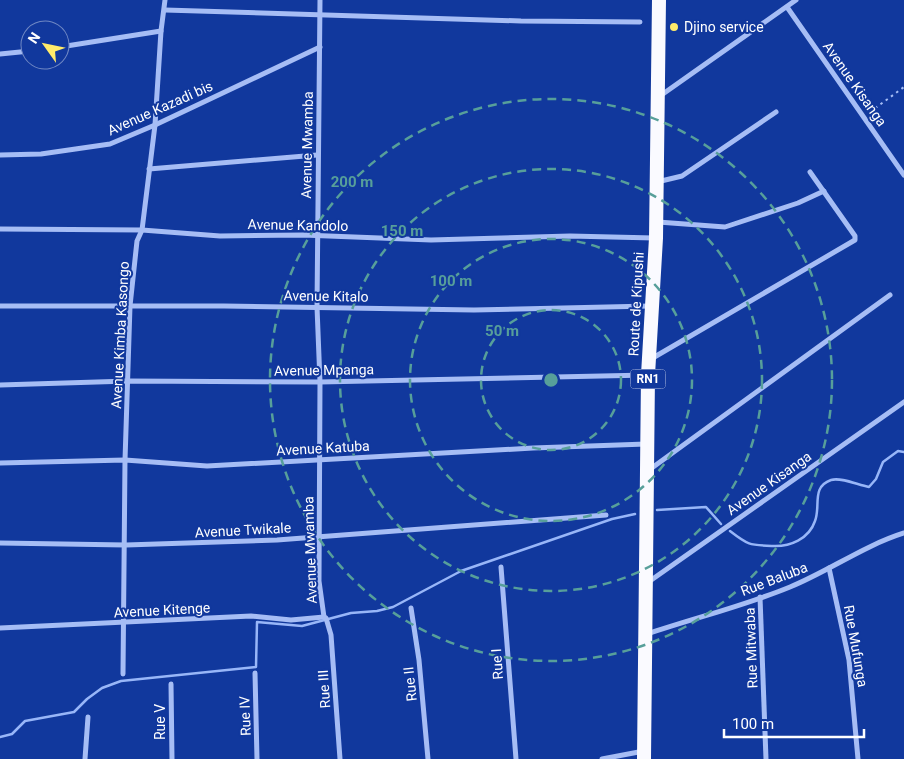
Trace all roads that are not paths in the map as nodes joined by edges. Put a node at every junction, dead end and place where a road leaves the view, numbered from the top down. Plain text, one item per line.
1 (165, 0) edge
2 (320, 0) edge
3 (659, 0) edge
4 (796, 0) edge
5 (787, 6) junction
6 (165, 10) junction
7 (321, 14) junction
8 (640, 22) dead end
9 (161, 30) junction
10 (70, 45) edge
11 (320, 47) junction
12 (20, 52) edge
13 (0, 54) edge
14 (658, 97) junction
15 (776, 112) dead end
16 (155, 125) junction
17 (317, 154) junction
18 (0, 155) edge
19 (149, 168) junction
20 (810, 172) dead end
21 (904, 175) edge
22 (656, 182) junction
23 (824, 190) junction
24 (655, 222) junction
25 (0, 229) edge
26 (142, 230) junction
27 (318, 236) junction
28 (656, 238) junction
29 (890, 296) dead end
30 (0, 306) edge
31 (130, 306) junction
32 (651, 306) junction
33 (317, 307) junction
34 (649, 361) junction
35 (648, 375) junction
36 (129, 381) junction
37 (320, 382) junction
38 (0, 385) edge
39 (904, 402) edge
40 (647, 444) junction
41 (319, 459) junction
42 (125, 460) junction
43 (0, 463) edge
44 (647, 472) junction
45 (606, 515) dead end
46 (904, 533) edge
47 (319, 536) junction
48 (0, 543) edge
49 (126, 545) junction
50 (501, 567) dead end
51 (829, 568) junction
52 (647, 583) junction
53 (760, 597) junction
54 (411, 608) dead end
55 (325, 618) junction
56 (124, 624) junction
57 (0, 628) edge
58 (646, 634) junction
59 (255, 673) dead end
60 (123, 674) dead end
61 (171, 684) dead end
62 (88, 717) dead end
63 (644, 755) edge
64 (85, 759) edge
65 (172, 759) edge
66 (258, 759) edge
67 (340, 759) edge
68 (428, 759) edge
69 (516, 759) edge
70 (602, 759) edge
71 (766, 759) edge
72 (858, 759) edge

1 - 6 street, Avenue Kimba Kasongo
2 - 7 street, Avenue Mwamba
3 - 14 highway, Route de Kipushi / RN1
4 - 5 street
5 - 14 street
5 - 21 street, Avenue Kisanga
6 - 7 street
6 - 9 street, Avenue Kimba Kasongo
7 - 8 street
7 - 11 street, Avenue Mwamba
9 - 10 street
9 - 16 street, Avenue Kimba Kasongo
11 - 16 street, Avenue Kazadi bis
11 - 17 street, Avenue Mwamba
12 - 13 street
14 - 22 highway, Route de Kipushi / RN1
15 - 22 street
16 - 18 street, Avenue Kazadi bis
16 - 19 street, Avenue Kimba Kasongo
17 - 19 street
17 - 27 street, Avenue Mwamba
19 - 26 street, Avenue Kimba Kasongo
20 - 23 street
22 - 24 highway, Route de Kipushi / RN1
23 - 24 street
23 - 34 street
24 - 28 highway, Route de Kipushi / RN1
25 - 26 street, Avenue Kandolo
26 - 27 street, Avenue Kandolo
26 - 31 street, Avenue Kimba Kasongo
27 - 28 street, Avenue Kandolo
27 - 33 street, Avenue Mwamba
28 - 32 highway, Route de Kipushi / RN1
29 - 44 street
30 - 31 street, Avenue Kitalo
31 - 33 street, Avenue Kitalo
31 - 36 street, Avenue Kimba Kasongo
32 - 33 street, Avenue Kitalo
32 - 34 highway, Route de Kipushi / RN1
33 - 37 street, Avenue Mwamba
34 - 35 highway, Route de Kipushi / RN1
35 - 37 street, Avenue Mpanga
35 - 40 highway, Route de Kipushi / RN1
36 - 37 street, Avenue Mpanga
36 - 38 street, Avenue Mpanga
36 - 42 street, Avenue Kimba Kasongo
37 - 41 street, Avenue Mwamba
39 - 52 street, Avenue Kisanga
40 - 41 street, Avenue Katuba
40 - 44 highway, Route de Kipushi / RN1
41 - 42 street, Avenue Katuba
41 - 47 street, Avenue Mwamba
42 - 43 street, Avenue Katuba
42 - 49 street, Avenue Kimba Kasongo
44 - 52 highway, Route de Kipushi / RN1
45 - 47 street, Avenue Twikale
46 - 51 street, Rue Baluba
47 - 49 street, Avenue Twikale
47 - 55 street, Avenue Mwamba
48 - 49 street, Avenue Twikale
49 - 56 street, Avenue Kimba Kasongo
50 - 69 street, Rue I
51 - 53 street, Rue Baluba
51 - 72 street, Rue Mufunga
52 - 58 highway, Route de Kipushi / RN1
53 - 58 street, Rue Baluba
53 - 71 street, Rue Mitwaba
54 - 68 street, Rue II
55 - 56 street, Avenue Kitenge
55 - 67 street, Rue III
56 - 57 street, Avenue Kitenge
56 - 60 street, Avenue Kimba Kasongo
58 - 63 highway, Route de Kipushi / RN1
59 - 66 street, Rue IV
61 - 65 street, Rue V
62 - 64 street
63 - 70 street

